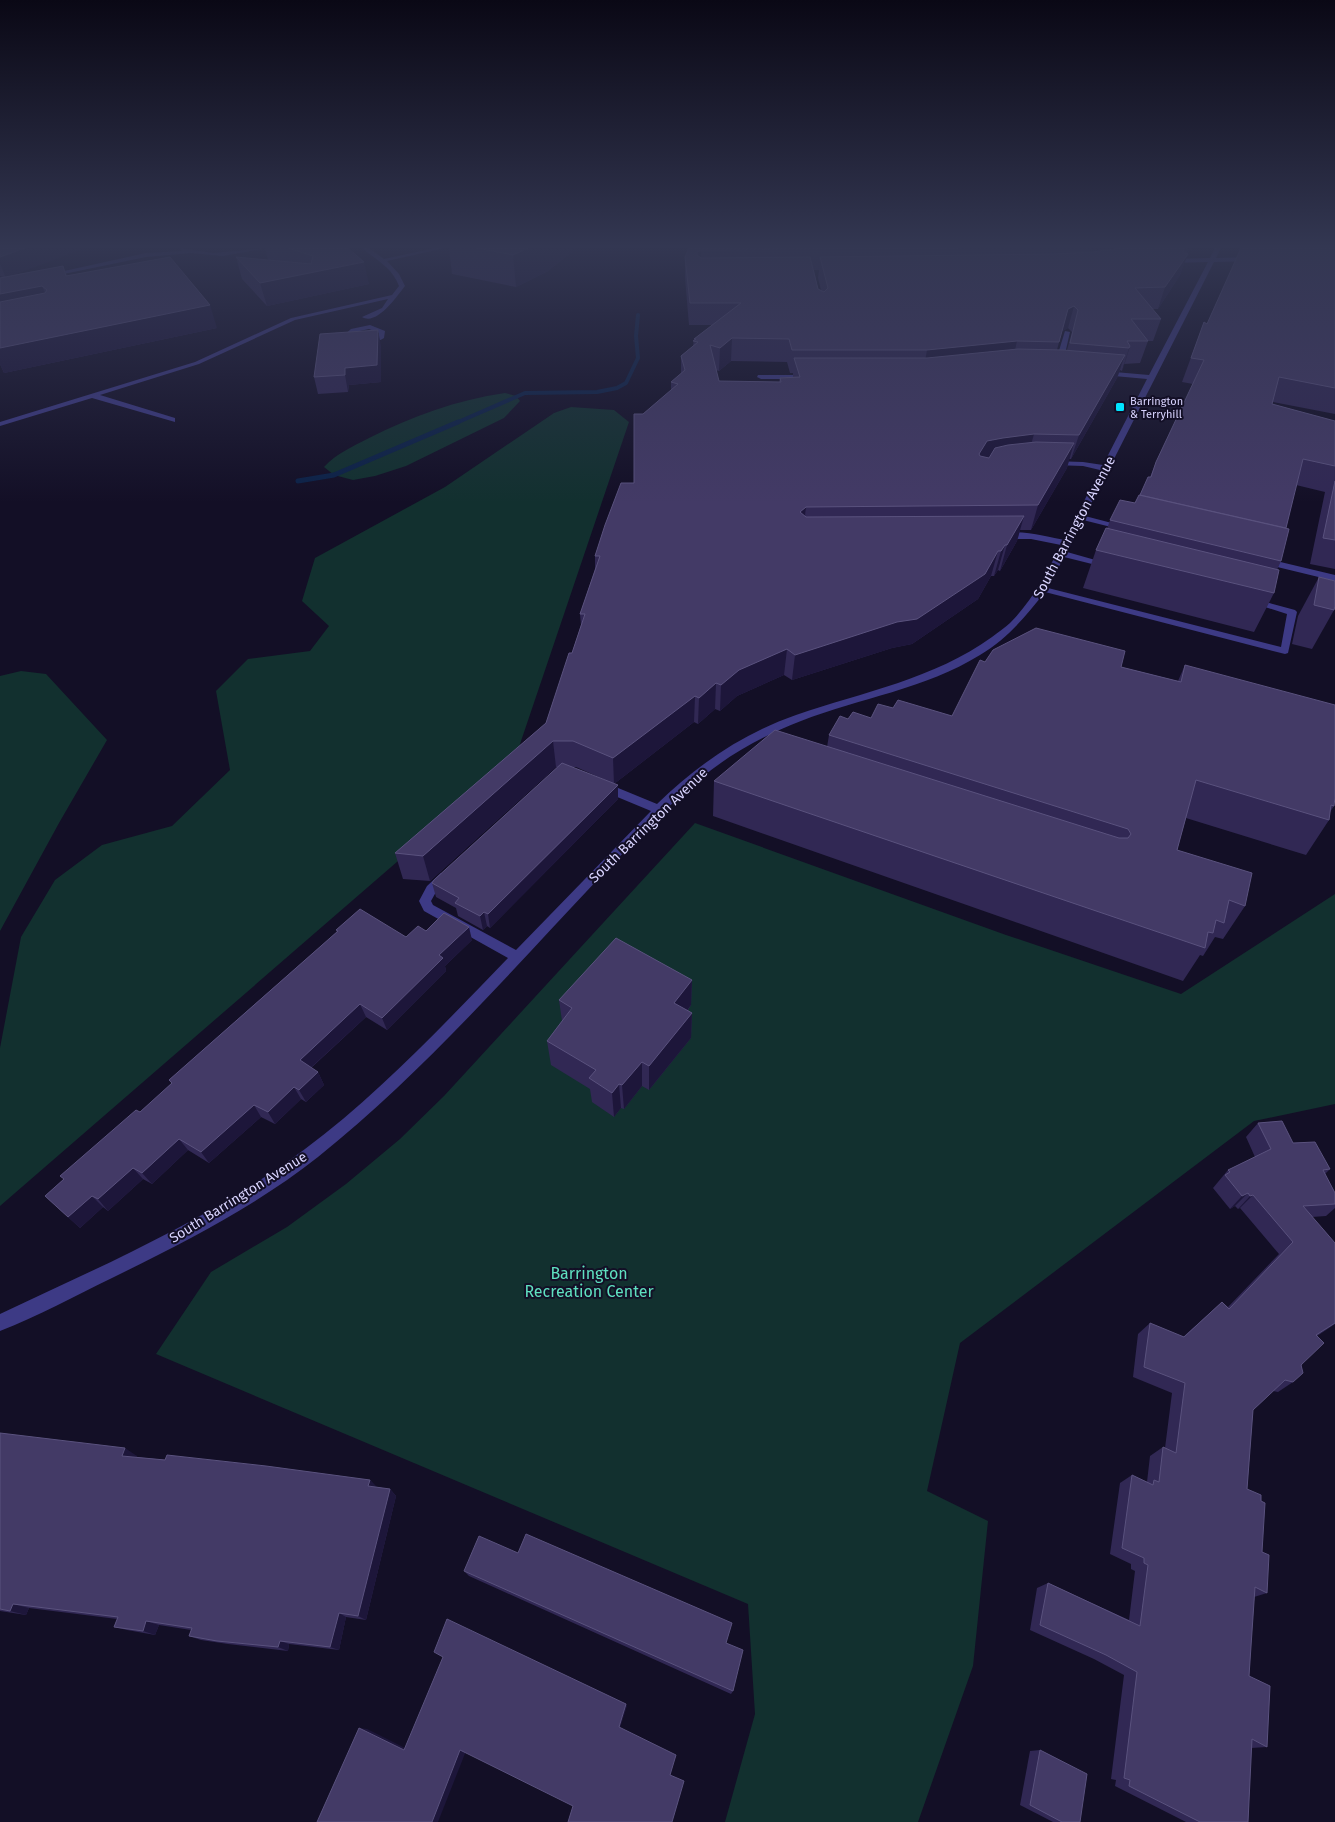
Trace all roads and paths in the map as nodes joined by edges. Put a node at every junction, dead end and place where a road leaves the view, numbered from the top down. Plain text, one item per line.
1 (261, 333) edge
2 (350, 333) edge
3 (383, 333) edge
4 (1067, 333) edge
5 (1174, 333) edge
6 (1048, 369) edge
7 (1057, 369) junction
8 (1067, 370) edge
9 (1097, 372) edge
10 (761, 377) dead end
11 (818, 377) edge
12 (1151, 377) junction
13 (94, 396) junction
14 (172, 420) dead end
15 (0, 424) edge
16 (1046, 464) edge
17 (1105, 468) junction
18 (1080, 517) junction
19 (1133, 530) edge
20 (992, 536) edge
21 (1066, 543) junction
22 (1061, 553) junction
23 (1258, 560) edge
24 (1115, 567) edge
25 (1335, 578) edge
26 (1043, 589) junction
27 (1245, 600) edge
28 (595, 782) edge
29 (660, 810) junction
30 (451, 871) edge
31 (517, 957) junction
32 (0, 1323) edge

1 - 13 street
2 - 3 street
4 - 7 street
5 - 12 street, South Barrington Avenue
6 - 7 street
7 - 8 street
9 - 12 street
10 - 11 street
12 - 17 street, South Barrington Avenue
13 - 14 street
13 - 15 street
16 - 17 street
17 - 18 street, South Barrington Avenue
18 - 19 street
18 - 21 street, South Barrington Avenue
20 - 21 street
21 - 22 street, South Barrington Avenue
22 - 24 street
22 - 26 street, South Barrington Avenue
23 - 25 street
26 - 27 street
26 - 29 street, South Barrington Avenue
28 - 29 street
29 - 31 street, South Barrington Avenue
30 - 31 street
31 - 32 street, South Barrington Avenue

